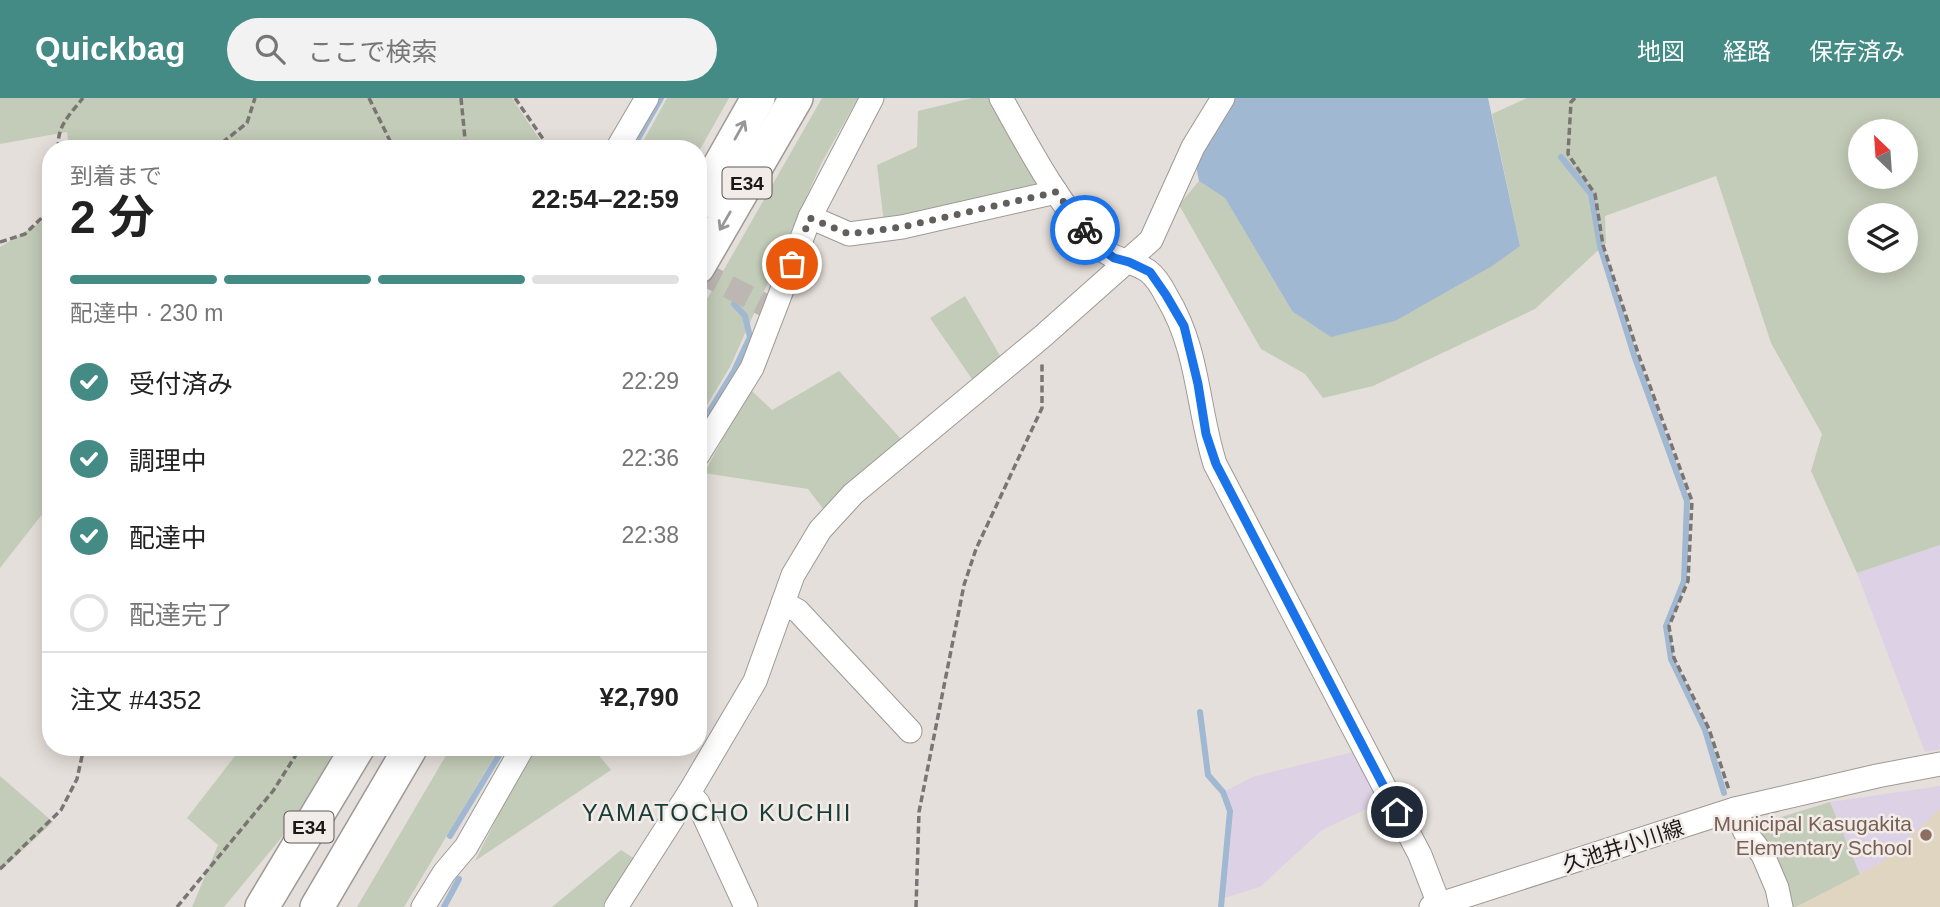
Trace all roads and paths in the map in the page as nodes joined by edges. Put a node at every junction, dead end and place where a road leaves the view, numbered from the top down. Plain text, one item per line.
1 (83, 98) edge
2 (256, 98) edge
3 (369, 98) edge
4 (461, 98) edge
5 (515, 98) edge
6 (648, 98) edge
7 (758, 98) edge
8 (796, 98) edge
9 (872, 98) edge
10 (1001, 98) edge
11 (1223, 98) edge
12 (1575, 98) edge
13 (57, 140) edge
14 (225, 140) edge
15 (391, 140) edge
16 (465, 140) edge
17 (544, 140) edge
18 (622, 140) edge
19 (707, 188) edge
20 (1056, 192) junction
21 (42, 218) edge
22 (810, 218) junction
23 (0, 242) edge
24 (707, 251) edge
25 (1129, 262) junction
26 (1043, 336) junction
27 (707, 440) edge
28 (783, 603) junction
29 (910, 732) dead end
30 (82, 756) edge
31 (295, 756) edge
32 (352, 756) edge
33 (406, 756) edge
34 (415, 756) edge
35 (518, 756) edge
36 (1940, 764) edge
37 (333, 785) junction
38 (689, 793) junction
39 (1735, 809) junction
40 (0, 869) edge
41 (1436, 906) edge
42 (177, 907) edge
43 (242, 907) edge
44 (262, 907) edge
45 (317, 907) edge
46 (341, 907) edge
47 (424, 907) edge
48 (616, 907) edge
49 (746, 907) edge
50 (916, 907) edge
51 (1781, 907) edge

1 - 13 path
2 - 14 path
3 - 15 path
4 - 16 path
5 - 17 path
6 - 18 street
19 -> 7 highway, E34
8 -> 24 highway, E34
9 - 22 street
10 - 20 street
11 - 25 street
12 - 39 path
20 - 22 street
20 - 25 street
21 - 23 path
22 - 27 street
25 - 26 street
25 - 41 street
26 - 28 street
26 - 50 path
28 - 29 street
28 - 38 street
30 - 40 path
31 - 42 path
32 - 37 highway, E34
33 - 45 highway, E34
34 - 46 highway
35 - 47 street
36 - 39 street, 久池井小川線
37 - 43 highway
37 - 44 highway, E34
38 - 48 street
38 - 49 street
39 - 41 street, 久池井小川線
39 - 51 street

